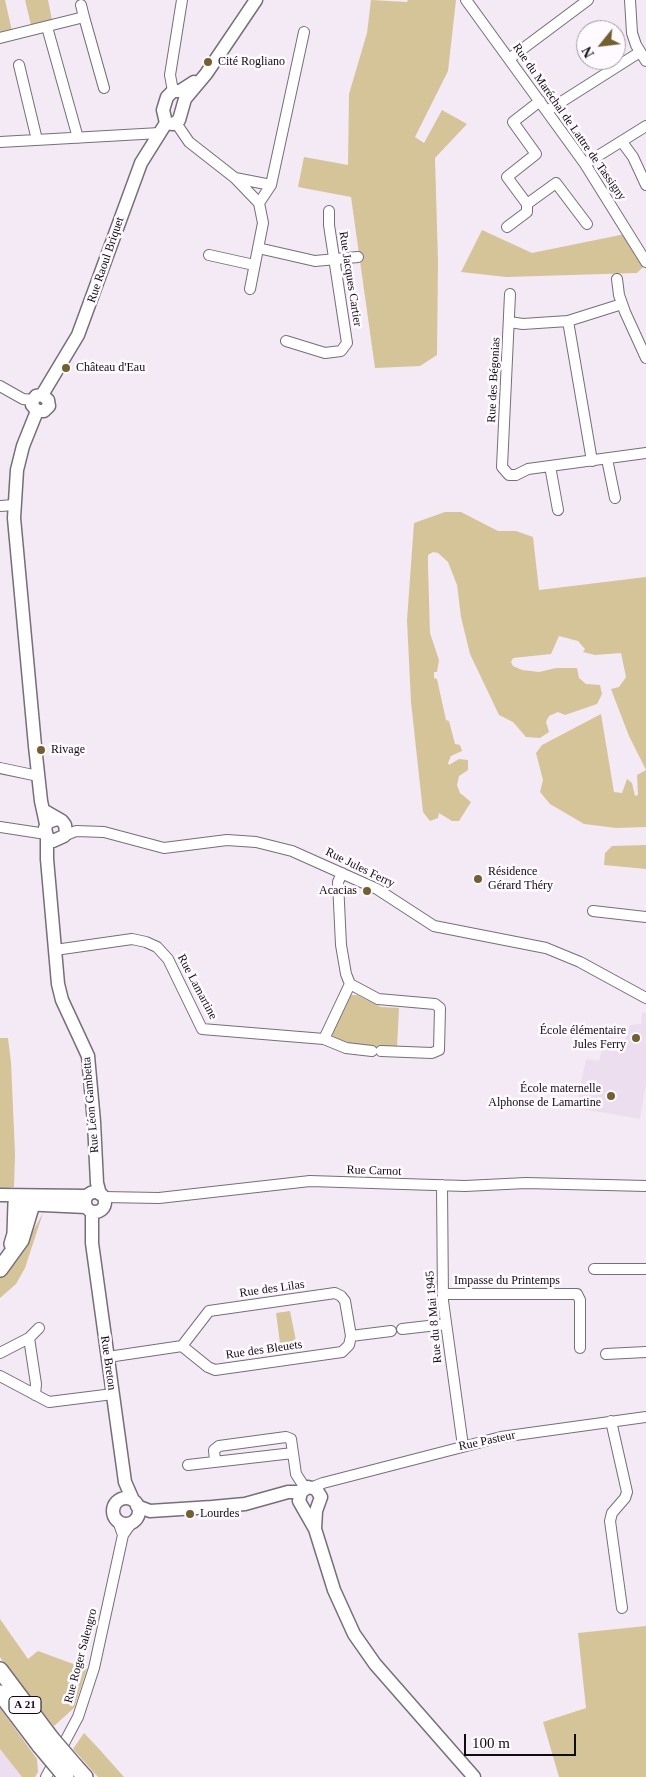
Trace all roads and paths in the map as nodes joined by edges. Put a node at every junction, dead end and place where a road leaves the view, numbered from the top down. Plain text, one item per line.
1 (182, 0) edge
2 (256, 0) edge
3 (466, 0) edge
4 (588, 0) edge
5 (631, 1) edge
6 (81, 6) dead end
7 (84, 17) junction
8 (47, 27) junction
9 (304, 32) dead end
10 (0, 38) edge
11 (643, 57) edge
12 (509, 59) junction
13 (19, 65) dead end
14 (104, 88) dead end
15 (180, 93) junction
16 (540, 101) junction
17 (547, 111) junction
18 (167, 126) junction
19 (646, 126) edge
20 (78, 138) junction
21 (37, 140) junction
22 (0, 142) edge
23 (622, 142) junction
24 (586, 164) junction
25 (235, 178) junction
26 (271, 185) junction
27 (646, 185) edge
28 (258, 203) junction
29 (527, 204) junction
30 (329, 211) dead end
31 (587, 224) dead end
32 (507, 227) dead end
33 (643, 247) edge
34 (258, 248) junction
35 (209, 255) dead end
36 (358, 256) dead end
37 (335, 260) junction
38 (646, 262) edge
39 (254, 265) junction
40 (617, 280) dead end
41 (250, 289) dead end
42 (510, 294) dead end
43 (622, 304) junction
44 (568, 321) junction
45 (509, 322) junction
46 (286, 341) dead end
47 (646, 358) edge
48 (0, 386) edge
49 (38, 402) junction
50 (646, 453) edge
51 (607, 459) junction
52 (592, 461) junction
53 (550, 466) junction
54 (615, 498) dead end
55 (14, 505) junction
56 (0, 506) edge
57 (558, 510) dead end
58 (23, 632) joint
59 (0, 768) edge
60 (38, 776) junction
61 (0, 827) edge
62 (55, 831) junction
63 (342, 873) junction
64 (593, 911) dead end
65 (646, 917) edge
66 (54, 950) junction
67 (350, 984) junction
68 (646, 998) edge
69 (324, 1039) junction
70 (442, 1185) junction
71 (646, 1186) edge
72 (0, 1195) edge
73 (95, 1199) junction
74 (32, 1200) junction
75 (0, 1203) edge
76 (16, 1203) junction
77 (0, 1262) edge
78 (0, 1269) edge
79 (594, 1269) dead end
80 (646, 1269) edge
81 (443, 1294) junction
82 (446, 1324) junction
83 (39, 1328) dead end
84 (402, 1329) dead end
85 (391, 1331) dead end
86 (352, 1336) junction
87 (29, 1338) junction
88 (182, 1346) junction
89 (580, 1348) dead end
90 (646, 1352) edge
91 (0, 1353) edge
92 (606, 1354) dead end
93 (108, 1357) junction
94 (0, 1376) edge
95 (113, 1394) junction
96 (35, 1395) junction
97 (646, 1416) edge
98 (611, 1421) junction
99 (463, 1446) junction
100 (293, 1453) junction
101 (215, 1461) junction
102 (188, 1465) dead end
103 (125, 1482) junction
104 (304, 1496) junction
105 (117, 1502) junction
106 (135, 1512) junction
107 (118, 1521) junction
108 (123, 1535) junction
109 (622, 1608) dead end
110 (0, 1670) edge
111 (0, 1693) edge
112 (46, 1742) junction
113 (75, 1773) edge
114 (46, 1777) edge
115 (474, 1777) edge

1 - 15 street
2 - 15 main road
3 - 12 street, Rue du Maréchal de Lattre de Tassigny
4 - 12 street
5 - 11 street
6 - 7 street
7 - 8 street
7 - 14 street
8 - 10 street
8 - 20 street
9 - 26 street
11 - 17 street
12 - 16 street, Rue du Maréchal de Lattre de Tassigny
13 - 21 street
15 - 18 main road, Rue Raoul Briquet
15 - 18 main road
16 - 17 street, Rue du Maréchal de Lattre de Tassigny
16 - 29 street
17 - 24 street, Rue du Maréchal de Lattre de Tassigny
18 - 20 street
18 - 25 street
18 - 49 main road, Rue Raoul Briquet
19 - 23 street
20 - 21 street
21 - 22 street
23 - 24 street
23 - 27 street
24 - 33 street, Rue du Maréchal de Lattre de Tassigny
25 - 26 street
25 - 28 street
26 - 28 street
28 - 34 street
29 - 31 street
29 - 32 street
30 - 37 street, Rue Jacques Cartier
33 - 38 street, Rue du Maréchal de Lattre de Tassigny
34 - 37 street
34 - 39 street
35 - 39 street
36 - 37 street
37 - 46 street, Rue Jacques Cartier
39 - 41 street
40 - 43 street
42 - 45 street, Rue des Bégonias
43 - 44 street
43 - 47 street
44 - 45 street
44 - 52 street
45 - 53 street, Rue des Bégonias
48 - 49 street
49 - 55 main road, Rue Raoul Briquet
50 - 51 street
51 - 52 street
51 - 54 street
52 - 53 street
53 - 57 street
55 - 56 street
55 - 58 main road, Rue Raoul Briquet
58 - 60 main road, Rue Léon Gambetta
59 - 60 street
60 - 62 main road, Rue Léon Gambetta
61 - 62 street, Rue Jules Ferry
62 - 63 street, Rue Jules Ferry
62 - 66 main road, Rue Léon Gambetta
63 - 67 street
63 - 68 street, Rue Jules Ferry
64 - 65 street
66 - 69 street, Rue Lamartine
66 - 73 main road, Rue Léon Gambetta
67 - 69 street
67 - 69 street
70 - 71 street, Rue Carnot
70 - 73 street, Rue Carnot
70 - 81 street, Rue du 8 Mai 1945
72 - 74 main road
73 - 74 main road
73 - 74 main road
73 - 93 main road, Rue Breton
74 - 76 main road
74 - 78 highway
75 - 76 main road
76 - 77 highway
79 - 80 street
81 - 82 street, Rue du 8 Mai 1945
81 - 89 street, Impasse du Printemps
82 - 84 street
82 - 99 street, Rue du 8 Mai 1945
83 - 87 street
85 - 86 street
86 - 88 street, Rue des Bleuets
86 - 88 street, Rue des Lilas
87 - 91 street
87 - 96 street
88 - 93 street
90 - 92 street
93 - 95 main road, Rue Breton
94 - 96 street
95 - 96 street
95 - 103 main road, Rue Breton
97 - 98 street, Rue Pasteur
98 - 99 street, Rue Pasteur
98 - 109 street
99 - 104 street, Rue Pasteur
100 - 101 street
100 - 101 street
100 - 104 street
101 - 102 street
103 - 105 main road, Rue Breton
103 - 106 main road, Rue Breton
104 - 106 main road
104 - 115 main road
105 - 106 main road
105 - 107 main road
106 - 107 main road
106 - 108 street, Rue Roger Salengro
107 - 108 street
108 - 114 street, Rue Roger Salengro
110 - 112 highway, A 21
111 - 112 highway, A 21
112 - 113 highway, A 21, bridge

